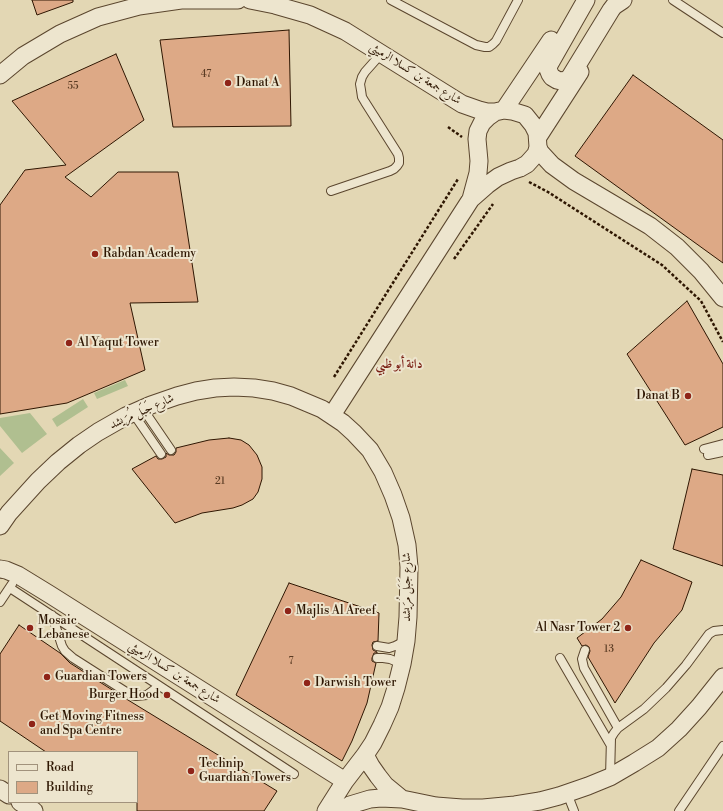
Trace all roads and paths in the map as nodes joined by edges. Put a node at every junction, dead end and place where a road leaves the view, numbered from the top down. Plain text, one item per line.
1 (238, 0) edge
2 (250, 0) edge
3 (391, 0) edge
4 (518, 0) edge
5 (578, 0) edge
6 (586, 0) edge
7 (623, 0) edge
8 (626, 0) edge
9 (673, 0) edge
10 (723, 33) edge
11 (381, 54) junction
12 (0, 75) edge
13 (500, 111) junction
14 (448, 128) dead end
15 (466, 141) dead end
16 (538, 142) junction
17 (460, 176) dead end
18 (523, 179) dead end
19 (331, 191) dead end
20 (496, 198) dead end
21 (471, 199) junction
22 (451, 263) dead end
23 (723, 298) edge
24 (723, 342) edge
25 (334, 377) dead end
26 (138, 411) junction
27 (332, 415) junction
28 (723, 444) edge
29 (171, 450) dead end
30 (723, 452) edge
31 (161, 454) dead end
32 (3, 519) edge
33 (0, 569) edge
34 (14, 582) junction
35 (0, 602) edge
36 (52, 615) junction
37 (723, 630) edge
38 (406, 641) junction
39 (377, 646) dead end
40 (584, 650) dead end
41 (376, 658) dead end
42 (560, 658) dead end
43 (402, 664) junction
44 (723, 677) edge
45 (160, 686) junction
46 (618, 728) junction
47 (610, 744) junction
48 (723, 746) edge
49 (365, 755) junction
50 (294, 774) dead end
51 (610, 776) junction
52 (345, 781) junction
53 (567, 793) junction
54 (402, 799) junction
55 (22, 803) edge
56 (484, 810) edge
57 (34, 811) edge
58 (326, 811) edge
59 (340, 811) edge
60 (574, 811) edge
61 (679, 811) edge

1 - 12 street
2 - 11 street, شارع جمعة بن كسلا الرميثي
3 - 4 lane
5 - 13 street
6 - 7 street
8 - 16 street
9 - 10 lane
11 - 13 street, شارع جمعة بن كسلا الرميثي
11 - 19 lane
13 - 16 street, شارع جمعة بن كسلا الرميثي
13 - 21 street
14 - 15 path
16 - 21 street
16 - 23 street, شارع جمعة بن كسلا الرميثي
17 - 25 path
18 - 24 path
20 - 22 path
21 - 27 street
26 - 27 street, شارع جَبَل مُرَيشد
26 - 29 lane
26 - 31 lane
26 - 32 street, شارع جَبَل مُرَيشد
27 - 38 street, شارع جَبَل مُرَيشد
28 - 30 lane
33 - 34 street, شارع جمعة بن كسلا الرميثي
34 - 35 lane
34 - 36 lane
34 - 52 street, شارع جمعة بن كسلا الرميثي
36 - 45 lane
36 - 45 lane
37 - 46 lane
38 - 39 lane
38 - 43 street, شارع جَبَل مُرَيشد
40 - 46 lane
41 - 43 lane
42 - 47 lane
43 - 49 street, شارع جَبَل مُرَيشد
44 - 51 street
45 - 50 lane
46 - 47 lane
47 - 51 lane
48 - 61 lane
49 - 52 street, شارع جَبَل مُرَيشد
49 - 54 street
51 - 53 street
52 - 58 street, شارع جَبَل مُرَيشد
53 - 56 street
53 - 60 lane
54 - 56 street
54 - 59 street
55 - 57 street

